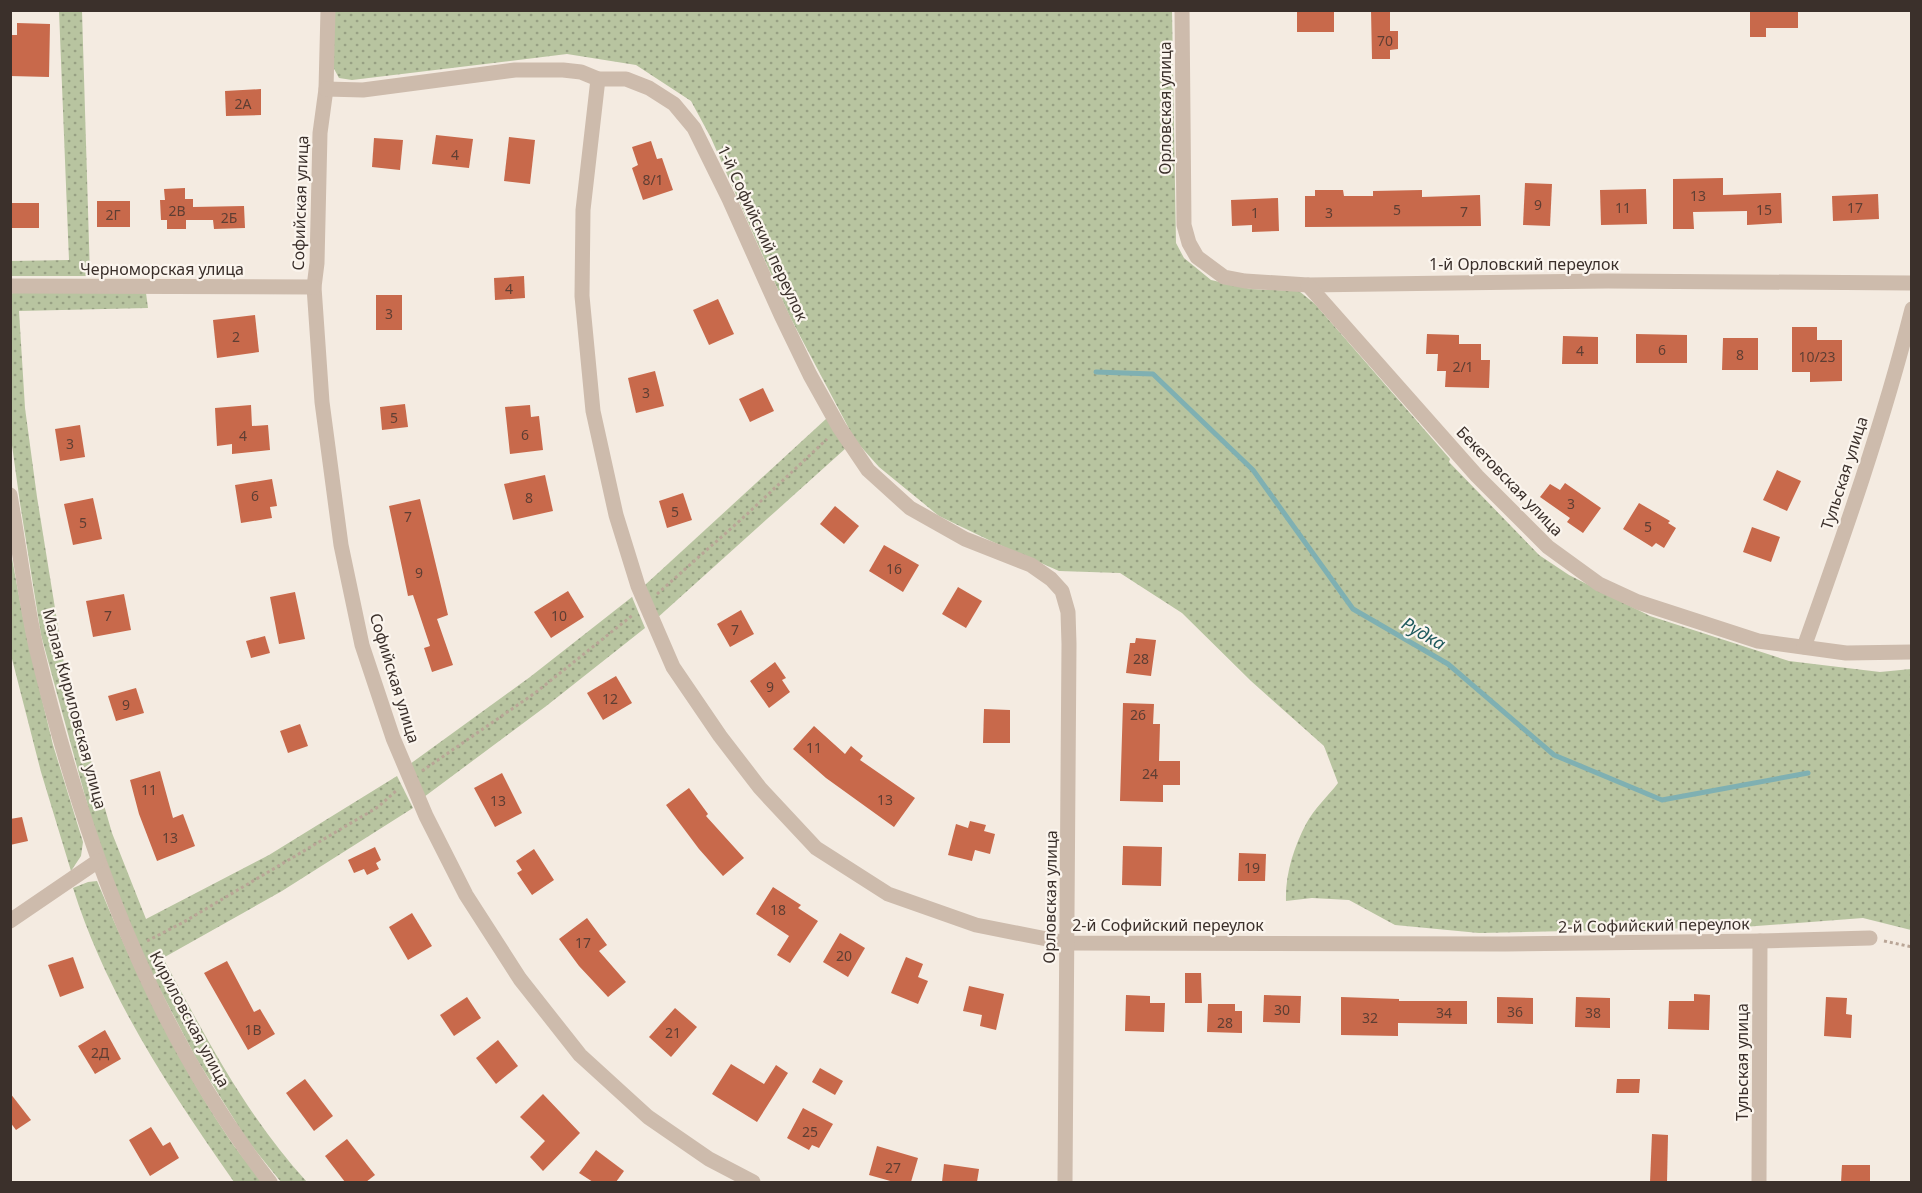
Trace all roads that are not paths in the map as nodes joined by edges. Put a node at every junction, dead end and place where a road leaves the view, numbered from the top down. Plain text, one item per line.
1 (328, 10) edge
2 (1182, 10) edge
3 (598, 79) junction
4 (326, 89) junction
5 (1183, 206) joint
6 (1911, 283) edge
7 (1308, 285) junction
8 (10, 286) edge
9 (314, 287) junction
10 (1911, 309) edge
11 (10, 495) edge
12 (1068, 612) joint
13 (1804, 647) junction
14 (1911, 652) edge
15 (98, 861) junction
16 (10, 921) edge
17 (1870, 938) road end
18 (1760, 941) junction
19 (1067, 943) junction
20 (270, 1182) edge
21 (753, 1182) edge
22 (1065, 1182) edge
23 (1759, 1182) edge

1 - 4 street, Софийская улица
2 - 5 street, Орловская улица
3 - 4 street, 1-й Софийский переулок
3 - 12 street, 1-й Софийский переулок
3 - 19 street, 2-й Софийский переулок
4 - 9 street, Софийская улица
5 - 7 street, 1-й Орловский переулок
6 - 7 street, 1-й Орловский переулок
7 - 13 street, Бекетовская улица
8 - 9 street, Черноморская улица
9 - 21 street, Софийская улица
10 - 13 street, Тульская улица
11 - 15 street, Малая Кириловская улица
12 - 19 street, Орловская улица
13 - 14 street, Бекетовская улица
15 - 16 street
15 - 20 street, Кириловская улица
17 - 18 street, 2-й Софийский переулок
18 - 19 street, 2-й Софийский переулок
18 - 23 street, Тульская улица
19 - 22 street, Орловская улица

